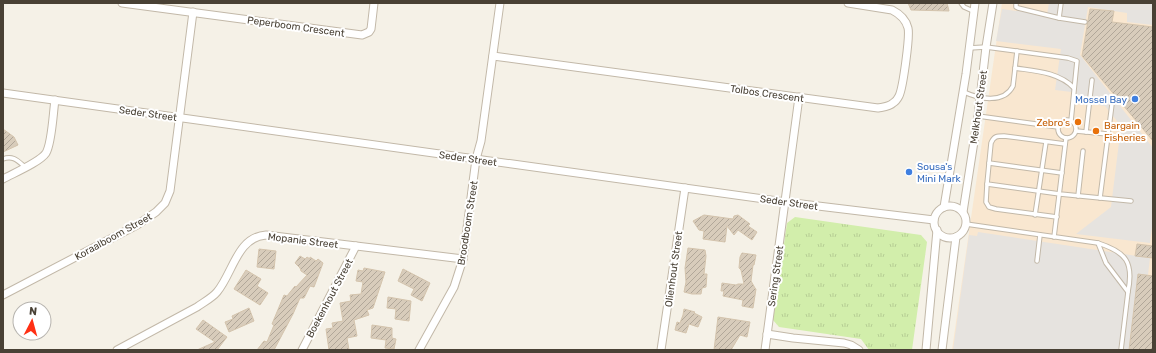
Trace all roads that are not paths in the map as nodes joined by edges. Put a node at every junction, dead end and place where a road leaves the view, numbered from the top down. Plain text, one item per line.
1 (122, 3) edge
2 (374, 3) edge
3 (500, 3) edge
4 (848, 3) edge
5 (961, 3) edge
6 (975, 3) edge
7 (993, 3) edge
8 (1016, 3) edge
9 (1061, 4) edge
10 (193, 12) junction
11 (974, 12) junction
12 (1059, 18) junction
13 (1085, 22) dead end
14 (986, 47) junction
15 (969, 48) junction
16 (1016, 51) junction
17 (493, 56) junction
18 (1015, 68) junction
19 (1092, 80) dead end
20 (1074, 88) junction
21 (962, 91) junction
22 (3, 93) edge
23 (799, 97) junction
24 (980, 98) junction
25 (55, 100) junction
26 (1112, 104) dead end
27 (978, 116) junction
28 (180, 118) junction
29 (1071, 121) junction
30 (1058, 127) junction
31 (1076, 131) junction
32 (1086, 132) junction
33 (1108, 134) junction
34 (1066, 138) junction
35 (1046, 142) junction
36 (1065, 144) junction
37 (1083, 151) dead end
38 (3, 159) edge
39 (476, 159) junction
40 (989, 163) junction
41 (25, 167) junction
42 (1042, 170) junction
43 (1062, 173) junction
44 (3, 179) edge
45 (986, 184) junction
46 (685, 188) junction
47 (1039, 191) junction
48 (1060, 194) junction
49 (1078, 196) junction
50 (1100, 198) junction
51 (1132, 201) dead end
52 (785, 202) junction
53 (944, 207) junction
54 (963, 212) junction
55 (1035, 215) junction
56 (1057, 217) junction
57 (934, 220) junction
58 (966, 224) junction
59 (936, 230) junction
60 (1040, 235) junction
61 (956, 237) junction
62 (1054, 237) junction
63 (1098, 243) junction
64 (356, 246) junction
65 (463, 259) junction
66 (1037, 261) dead end
67 (1128, 292) junction
68 (3, 295) edge
69 (767, 334) junction
70 (116, 350) edge
71 (302, 350) edge
72 (419, 350) edge
73 (661, 350) edge
74 (765, 350) edge
75 (859, 350) edge
76 (926, 350) edge
77 (942, 350) edge
78 (1121, 350) edge

1 - 10 street, Peperboom Crescent
2 - 10 street, Peperboom Crescent
3 - 17 street
4 - 23 street, Tolbos Crescent
5 - 11 lane
6 - 11 street, Melkhout Street
7 - 14 street, Melkhout Street
8 - 12 lane
9 - 12 lane
10 - 28 street
11 - 15 street, Melkhout Street
12 - 13 lane
14 - 15 lane
14 - 16 lane
14 - 24 street, Melkhout Street
15 - 21 street, Melkhout Street
16 - 18 lane
16 - 20 lane
17 - 23 street, Tolbos Crescent
17 - 39 street
18 - 20 lane
18 - 24 lane
19 - 32 lane
20 - 29 lane
21 - 24 lane
21 - 53 street, Melkhout Street
22 - 25 street, Seder Street
23 - 52 street, Sering Street
24 - 27 street, Melkhout Street
25 - 28 street, Seder Street
25 - 41 street
26 - 33 lane
27 - 30 lane
27 - 54 street, Melkhout Street
28 - 39 street, Seder Street
28 - 68 street, Koraalboom Street
29 - 30 lane
29 - 31 lane
30 - 34 lane
31 - 32 lane
31 - 34 lane
32 - 33 lane
33 - 50 lane
34 - 36 lane
35 - 36 lane
35 - 40 lane
35 - 42 lane
36 - 43 lane
37 - 49 lane
38 - 41 lane
39 - 46 street, Seder Street
39 - 65 street, Broodboom Street
40 - 42 lane
40 - 45 lane
41 - 44 street
42 - 43 lane
42 - 47 lane
43 - 48 lane
45 - 47 lane
45 - 55 lane
46 - 52 street, Seder Street
46 - 73 street, Olienhout Street
47 - 48 lane
47 - 55 lane
48 - 49 lane
48 - 56 lane
49 - 50 lane
50 - 51 lane
52 - 57 street, Seder Street
52 - 69 street, Sering Street
53 - 54 street
53 - 57 street
54 - 58 street
55 - 56 lane
56 - 62 lane
57 - 59 street
58 - 60 lane
58 - 61 street
59 - 61 street
59 - 76 street
60 - 62 lane
60 - 66 lane
61 - 77 street
62 - 63 lane
63 - 67 lane
63 - 67 lane
64 - 65 street, Mopanie Street
64 - 70 street, Mopanie Street
64 - 71 street, Boekenhout Street
65 - 72 street, Broodboom Street
67 - 78 lane
69 - 74 street, Sering Street
69 - 75 street

